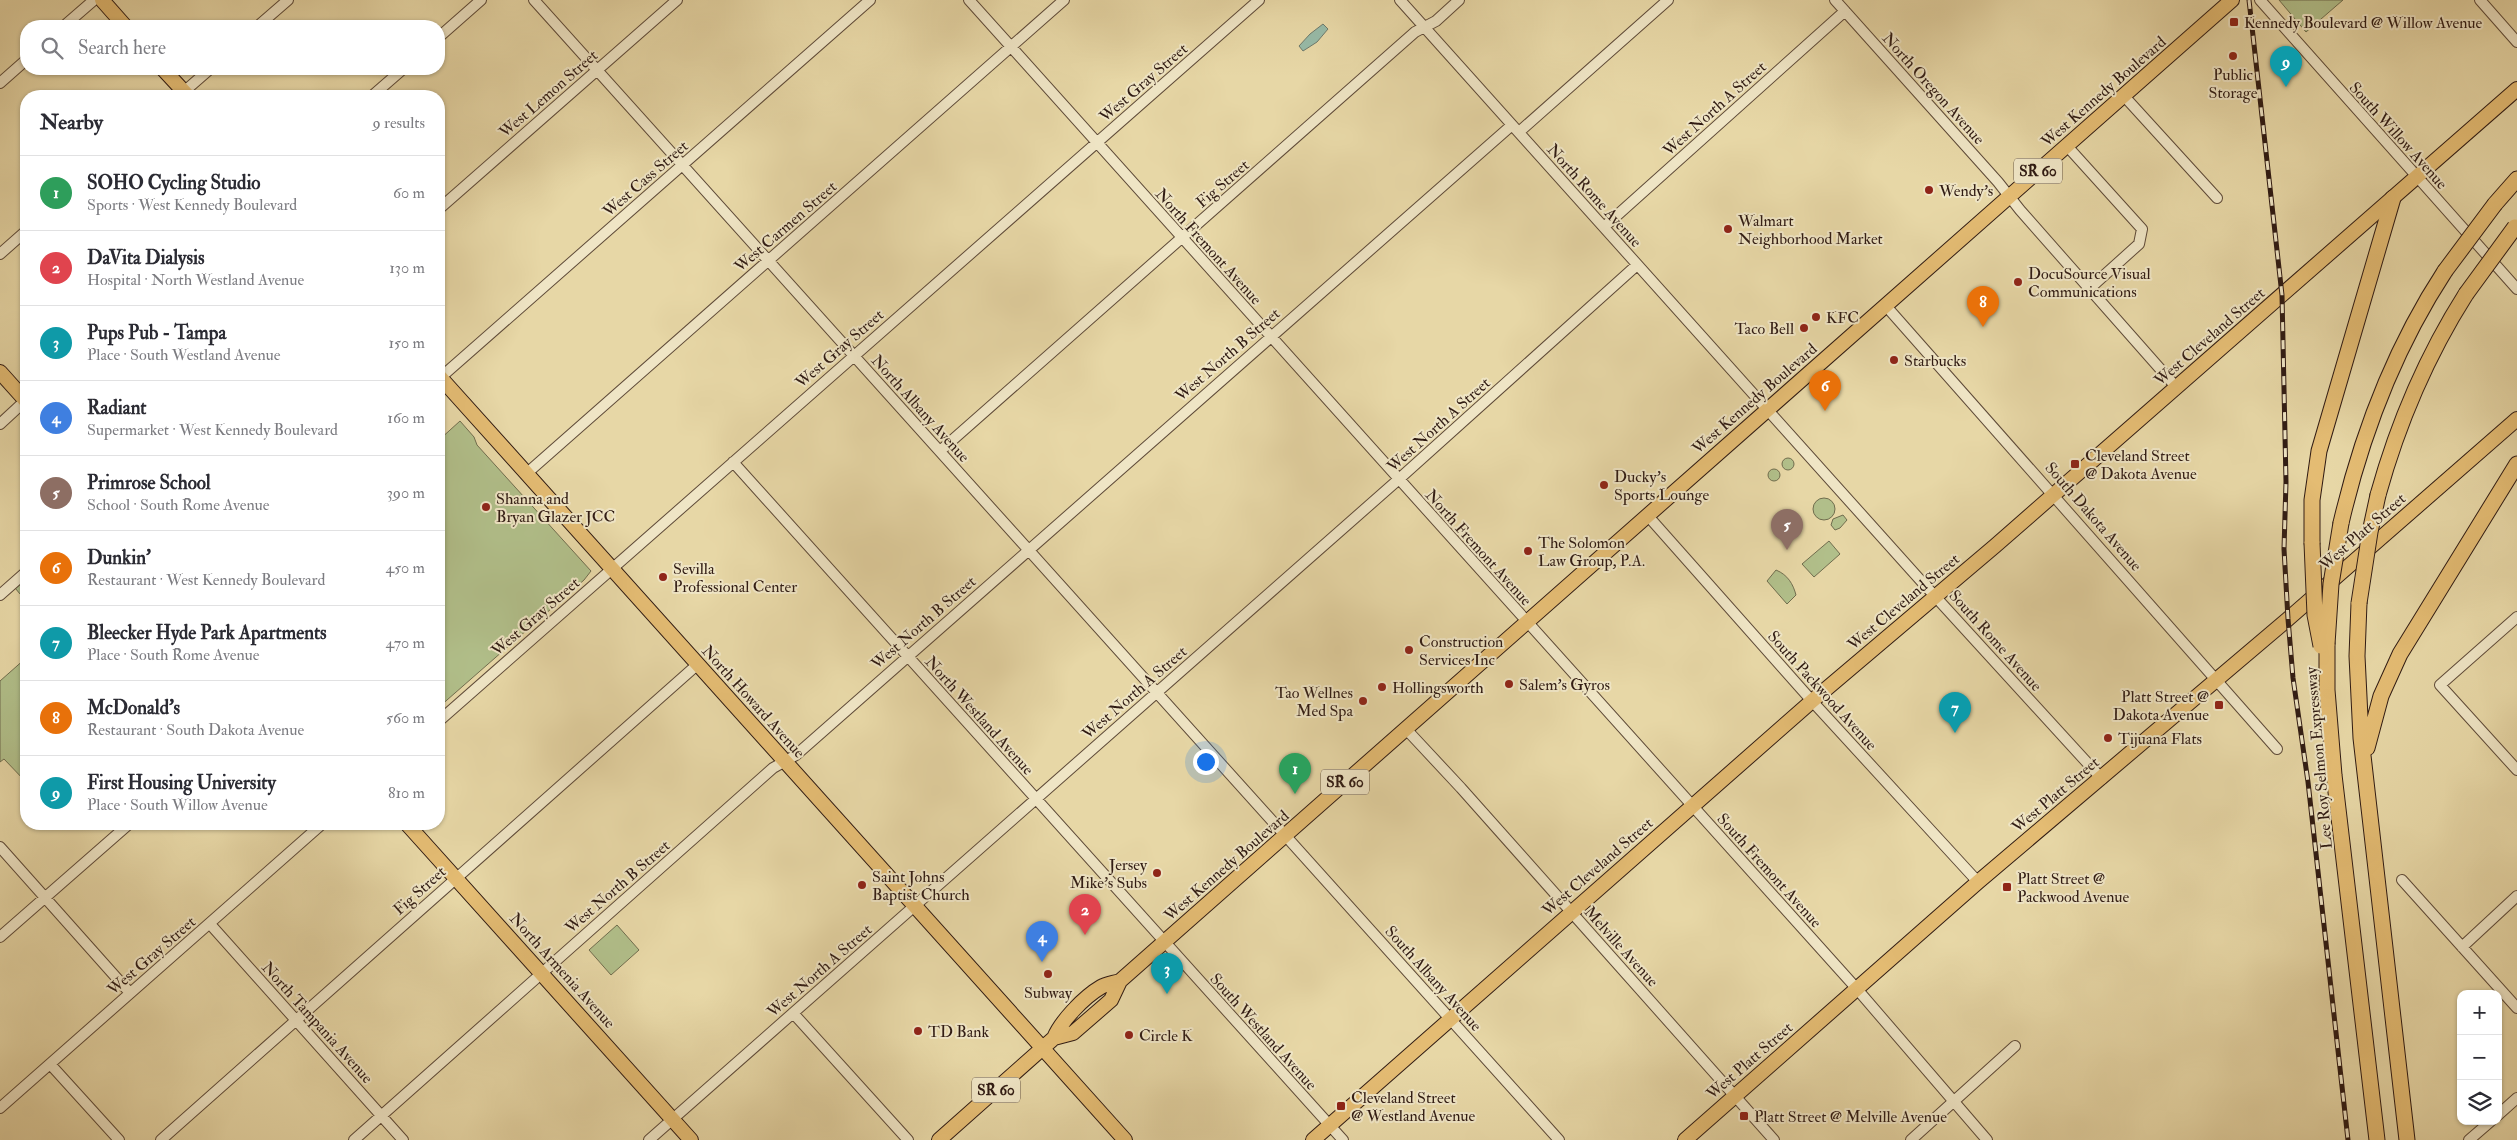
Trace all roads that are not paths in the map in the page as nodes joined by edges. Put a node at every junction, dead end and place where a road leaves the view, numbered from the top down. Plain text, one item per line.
1 (94, 0) edge
2 (102, 0) edge
3 (288, 0) edge
4 (481, 0) edge
5 (534, 0) edge
6 (677, 0) edge
7 (870, 0) edge
8 (969, 0) edge
9 (1064, 0) edge
10 (1260, 0) edge
11 (1400, 0) edge
12 (1458, 0) edge
13 (1668, 0) edge
14 (1835, 0) edge
15 (2232, 0) edge
16 (2260, 0) edge
17 (2480, 0) edge
18 (1845, 11) junction
19 (71, 20) edge
20 (120, 20) edge
21 (265, 20) edge
22 (1425, 28) junction
23 (445, 32) edge
24 (2517, 42) edge
25 (1011, 47) junction
26 (20, 65) edge
27 (597, 70) junction
28 (168, 75) edge
29 (204, 75) edge
30 (396, 75) edge
31 (0, 83) edge
32 (2517, 89) edge
33 (179, 90) edge
34 (188, 90) edge
35 (379, 90) edge
36 (2124, 96) junction
37 (1515, 129) junction
38 (1097, 142) junction
39 (2067, 146) junction
40 (683, 164) junction
41 (2417, 178) junction
42 (2517, 179) edge
43 (2009, 196) junction
44 (2217, 198) dead end
45 (2393, 198) junction
46 (445, 204) edge
47 (2516, 226) edge
48 (1604, 227) junction
49 (20, 236) edge
50 (1182, 238) junction
51 (0, 254) edge
52 (769, 260) junction
53 (1637, 265) junction
54 (2089, 289) junction
55 (2517, 289) edge
56 (1886, 306) junction
57 (1270, 336) junction
58 (854, 355) junction
59 (0, 372) edge
60 (445, 372) edge
61 (445, 384) edge
62 (2177, 388) junction
63 (20, 394) edge
64 (20, 406) edge
65 (1768, 410) junction
66 (2517, 419) edge
67 (0, 424) edge
68 (940, 450) junction
69 (733, 462) junction
70 (2517, 464) edge
71 (526, 474) junction
72 (1399, 479) junction
73 (2054, 493) junction
74 (1648, 516) junction
75 (1028, 550) junction
76 (612, 568) junction
77 (20, 577) edge
78 (0, 595) edge
79 (1936, 596) junction
80 (2517, 617) edge
81 (1527, 623) junction
82 (2324, 646) junction
83 (907, 656) junction
84 (698, 664) junction
85 (2217, 679) junction
86 (1156, 692) junction
87 (1812, 701) junction
88 (445, 716) edge
89 (1406, 729) junction
90 (2277, 749) dead end
91 (785, 761) junction
92 (2364, 765) junction
93 (2517, 770) edge
94 (2102, 779) junction
95 (1035, 799) junction
96 (1692, 806) junction
97 (122, 830) edge
98 (315, 830) edge
99 (413, 830) edge
100 (1285, 836) junction
101 (0, 847) edge
102 (456, 877) junction
103 (2402, 880) dead end
104 (1978, 882) junction
105 (2517, 896) edge
106 (45, 897) junction
107 (915, 905) junction
108 (1572, 912) junction
109 (210, 924) junction
110 (0, 937) edge
111 (1164, 943) junction
112 (2462, 947) junction
113 (542, 972) junction
114 (1857, 989) junction
115 (130, 993) junction
116 (2517, 1008) edge
117 (793, 1013) junction
118 (296, 1019) junction
119 (1451, 1019) junction
120 (2015, 1046) dead end
121 (1042, 1049) junction
122 (50, 1064) junction
123 (1736, 1095) junction
124 (2517, 1098) edge
125 (1954, 1102) junction
126 (0, 1108) edge
127 (2502, 1111) edge
128 (381, 1116) junction
129 (672, 1119) junction
130 (1330, 1125) junction
131 (2486, 1125) edge
132 (119, 1140) edge
133 (161, 1140) edge
134 (354, 1140) edge
135 (404, 1140) edge
136 (649, 1140) edge
137 (691, 1140) edge
138 (908, 1140) edge
139 (940, 1140) edge
140 (1125, 1140) edge
141 (1313, 1140) edge
142 (1343, 1140) edge
143 (1559, 1140) edge
144 (1686, 1140) edge
145 (1774, 1140) edge
146 (1911, 1140) edge
147 (1987, 1140) edge
148 (2377, 1140) edge
149 (2407, 1140) edge
150 (2469, 1140) edge

1 - 19 street
2 - 20 main road
3 - 21 street
4 - 23 street
5 - 27 street, North Albany Avenue
6 - 27 street, West Lemon Street
7 - 40 street, West Cass Street
8 - 25 street, North Fremont Avenue
9 - 25 street, West Carmen Street
10 - 38 street, West Gray Street
11 - 22 street, North Rome Avenue
12 - 22 street, Fig Street
13 - 37 street, West North B Street
14 - 18 street, North Oregon Avenue
15 - 36 main road, West Kennedy Boulevard / SR 60
16 - 41 street, South Willow Avenue
17 - 24 street
18 - 43 street, North Oregon Avenue
18 - 48 street, West North A Street
22 - 37 street, North Rome Avenue
22 - 50 street, Fig Street
25 - 38 street, North Fremont Avenue
25 - 52 street, West Carmen Street
26 - 31 street
27 - 40 street, North Albany Avenue
27 - 46 street, West Lemon Street
28 - 33 main road
29 - 34 street
30 - 35 street
32 - 41 main road, West Cleveland Street
36 - 39 main road, West Kennedy Boulevard / SR 60
36 - 44 street
37 - 48 street, North Rome Avenue
37 - 57 street, West North B Street
38 - 50 street, North Fremont Avenue
38 - 58 street, West Gray Street
39 - 43 main road, West Kennedy Boulevard / SR 60
39 - 54 street
40 - 52 street, North Albany Avenue
40 - 60 street, West Cass Street
41 - 45 main road, West Cleveland Street
41 - 55 street, South Willow Avenue
42 - 82 highway, Lee Roy Selmon Expressway, bridge
43 - 54 street, North Oregon Avenue
43 - 56 main road, West Kennedy Boulevard / SR 60
45 - 62 main road, West Cleveland Street
45 - 82 highway, bridge
47 - 92 highway, bridge
48 - 53 street, North Rome Avenue
49 - 51 street
50 - 57 street, North Fremont Avenue
50 - 68 street, Fig Street
52 - 58 street, North Albany Avenue
52 - 71 street, West Carmen Street
53 - 65 street, North Rome Avenue
53 - 72 street, West North A Street
54 - 62 street, North Oregon Avenue
56 - 65 main road, West Kennedy Boulevard / SR 60
56 - 73 street, South Dakota Avenue
57 - 72 street, North Fremont Avenue
57 - 75 street, West North B Street
58 - 68 street, North Albany Avenue
58 - 69 street, West Gray Street
59 - 63 main road
61 - 71 main road, North Howard Avenue
62 - 73 main road, West Cleveland Street
64 - 67 street
65 - 74 main road, West Kennedy Boulevard / SR 60
65 - 79 street, South Rome Avenue
66 - 85 main road, West Platt Street
68 - 75 street, North Albany Avenue
69 - 76 street, West Gray Street
69 - 83 street, North Westland Avenue
70 - 92 highway
71 - 76 main road, North Howard Avenue
72 - 81 street, North Fremont Avenue
72 - 86 street, West North A Street
73 - 79 main road, West Cleveland Street
73 - 85 street, South Dakota Avenue
74 - 81 main road, West Kennedy Boulevard / SR 60
74 - 87 street, South Packwood Avenue
75 - 83 street, West North B Street
75 - 86 street, North Albany Avenue
76 - 84 main road, North Howard Avenue
76 - 88 street, West Gray Street
77 - 78 street
79 - 87 main road, West Cleveland Street
79 - 94 street, South Rome Avenue
80 - 93 street
81 - 89 main road, West Kennedy Boulevard / SR 60
81 - 96 street, South Fremont Avenue
82 - 148 highway, Lee Roy Selmon Expressway
83 - 91 street, West North B Street
83 - 95 street, North Westland Avenue
84 - 91 main road, North Howard Avenue
84 - 102 street, Fig Street
85 - 90 street, South Dakota Avenue
85 - 94 main road, West Platt Street
86 - 95 street, West North A Street
86 - 100 street, North Albany Avenue
87 - 96 main road, West Cleveland Street
87 - 104 street, South Packwood Avenue
89 - 100 main road, West Kennedy Boulevard / SR 60
89 - 108 street, Melville Avenue
91 - 107 main road, North Howard Avenue
91 - 113 street, West North B Street
92 - 149 highway
94 - 104 main road, West Platt Street
95 - 107 street, West North A Street
95 - 111 street, North Westland Avenue
96 - 108 main road, West Cleveland Street
96 - 114 street, South Fremont Avenue
97 - 106 street
98 - 109 street, West Gray Street
99 - 102 main road, North Armenia Avenue
100 - 111 main road, West Kennedy Boulevard / SR 60
100 - 119 street, South Albany Avenue
101 - 106 street
102 - 113 main road, North Armenia Avenue
102 - 118 street, Fig Street
103 - 112 street
104 - 114 main road, West Platt Street
105 - 112 street
106 - 110 street
106 - 115 street
107 - 117 street, West North A Street
107 - 121 main road, North Howard Avenue
108 - 119 main road, West Cleveland Street
108 - 123 street, Melville Avenue
109 - 115 street, West Gray Street
109 - 118 street, North Tampania Avenue
111 - 121 main road, West Kennedy Boulevard / SR 60
111 - 130 street, South Westland Avenue
112 - 116 street
113 - 128 street, West North B Street
113 - 129 main road, North Armenia Avenue
114 - 123 main road, West Platt Street
114 - 125 street, South Fremont Avenue
115 - 122 street, West Gray Street
117 - 129 street, West North A Street
117 - 138 street
118 - 128 street, North Tampania Avenue
118 - 133 street, Fig Street
119 - 130 main road, West Cleveland Street
119 - 143 street, South Albany Avenue
120 - 125 street
121 - 139 main road, West Kennedy Boulevard / SR 60
121 - 140 main road, North Howard Avenue
122 - 126 street, West Gray Street
122 - 132 street
123 - 144 main road, West Platt Street
123 - 145 street, Melville Avenue
124 - 127 street
125 - 146 street
125 - 147 street, South Fremont Avenue
128 - 134 street, West North B Street
128 - 135 street, North Tampania Avenue
129 - 136 street, West North A Street
129 - 137 main road, North Armenia Avenue
130 - 141 main road, West Cleveland Street
130 - 142 street, South Westland Avenue
131 - 150 street

